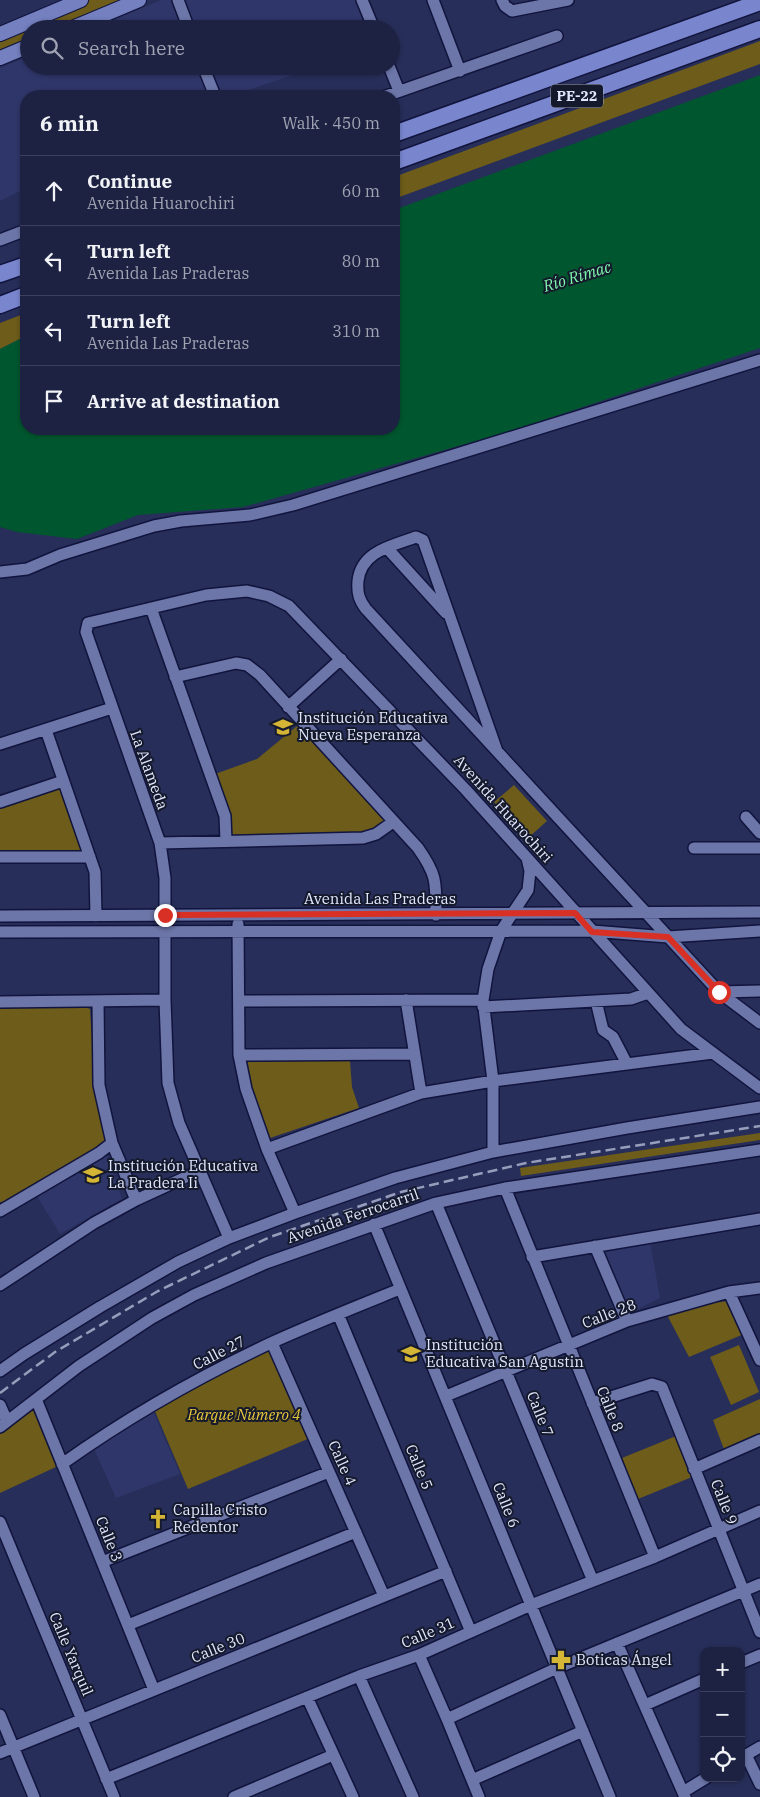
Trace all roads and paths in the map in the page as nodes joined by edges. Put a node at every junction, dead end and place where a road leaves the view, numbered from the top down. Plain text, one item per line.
1 (139, 0) edge
2 (178, 0) edge
3 (362, 0) edge
4 (433, 0) edge
5 (502, 0) edge
6 (568, 0) edge
7 (77, 1) edge
8 (760, 2) edge
9 (33, 20) edge
10 (91, 20) edge
11 (186, 20) edge
12 (370, 20) edge
13 (20, 25) edge
14 (760, 29) edge
15 (0, 34) edge
16 (557, 36) dead end
17 (20, 50) edge
18 (0, 58) edge
19 (460, 71) junction
20 (207, 75) edge
21 (393, 75) edge
22 (213, 90) edge
23 (399, 90) edge
24 (400, 91) edge
25 (400, 132) edge
26 (400, 160) edge
27 (20, 232) edge
28 (0, 240) edge
29 (20, 267) edge
30 (0, 274) edge
31 (20, 297) edge
32 (0, 305) edge
33 (760, 360) edge
34 (387, 548) junction
35 (0, 572) edge
36 (151, 608) junction
37 (450, 618) junction
38 (88, 623) joint
39 (341, 659) junction
40 (175, 677) junction
41 (288, 707) junction
42 (112, 708) junction
43 (46, 730) junction
44 (0, 744) edge
45 (497, 751) junction
46 (63, 781) junction
47 (0, 802) edge
48 (746, 817) dead end
49 (393, 822) junction
50 (760, 833) edge
51 (226, 841) junction
52 (160, 843) junction
53 (694, 848) dead end
54 (760, 848) edge
55 (527, 856) junction
56 (0, 857) edge
57 (90, 857) junction
58 (646, 912) junction
59 (760, 912) edge
60 (575, 913) junction
61 (514, 914) junction
62 (165, 915) junction
63 (238, 915) junction
64 (436, 915) junction
65 (0, 916) edge
66 (96, 916) junction
67 (165, 931) junction
68 (239, 931) junction
69 (501, 931) junction
70 (760, 931) edge
71 (0, 932) edge
72 (592, 932) junction
73 (668, 937) junction
74 (760, 991) edge
75 (719, 992) junction
76 (648, 993) junction
77 (165, 1000) junction
78 (406, 1000) junction
79 (98, 1001) junction
80 (240, 1001) junction
81 (596, 1001) junction
82 (0, 1002) edge
83 (483, 1004) junction
84 (760, 1023) edge
85 (714, 1053) junction
86 (414, 1054) junction
87 (240, 1055) junction
88 (627, 1064) junction
89 (493, 1081) junction
90 (760, 1088) edge
91 (421, 1093) junction
92 (760, 1107) edge
93 (112, 1143) junction
94 (267, 1149) junction
95 (760, 1150) edge
96 (493, 1152) junction
97 (199, 1171) junction
98 (505, 1188) junction
99 (136, 1200) junction
100 (436, 1202) junction
101 (0, 1211) edge
102 (295, 1213) junction
103 (760, 1219) edge
104 (374, 1224) junction
105 (229, 1238) junction
106 (595, 1246) junction
107 (532, 1257) junction
108 (0, 1285) edge
109 (760, 1288) edge
110 (400, 1289) junction
111 (730, 1292) junction
112 (338, 1314) junction
113 (627, 1321) junction
114 (272, 1343) junction
115 (568, 1346) junction
116 (760, 1360) edge
117 (0, 1370) edge
118 (506, 1371) junction
119 (446, 1396) junction
120 (36, 1400) junction
121 (592, 1403) junction
122 (0, 1405) edge
123 (3, 1424) edge
124 (760, 1440) edge
125 (62, 1464) junction
126 (694, 1468) junction
127 (329, 1472) junction
128 (760, 1511) edge
129 (0, 1522) edge
130 (718, 1528) junction
131 (356, 1532) junction
132 (655, 1557) junction
133 (102, 1562) junction
134 (446, 1571) junction
135 (593, 1581) junction
136 (760, 1584) edge
137 (743, 1591) junction
138 (384, 1596) junction
139 (532, 1605) junction
140 (128, 1625) junction
141 (471, 1632) junction
142 (760, 1632) edge
143 (617, 1643) junction
144 (418, 1655) junction
145 (760, 1655) edge
146 (745, 1661) edge
147 (557, 1668) junction
148 (359, 1676) junction
149 (700, 1681) edge
150 (154, 1690) junction
151 (307, 1697) junction
152 (645, 1705) junction
153 (0, 1715) edge
154 (447, 1719) junction
155 (82, 1720) junction
156 (583, 1731) junction
157 (760, 1747) edge
158 (14, 1748) junction
159 (0, 1754) edge
160 (333, 1755) junction
161 (745, 1755) edge
162 (745, 1758) edge
163 (106, 1779) junction
164 (472, 1780) junction
165 (700, 1782) edge
166 (760, 1784) edge
167 (684, 1794) edge
168 (34, 1797) edge
169 (114, 1797) edge
170 (234, 1797) edge
171 (353, 1797) edge
172 (413, 1797) edge
173 (479, 1797) edge
174 (610, 1797) edge

1 - 10 main road
2 - 11 street
3 - 12 street
4 - 19 street
5 - 6 street
7 - 9 main road
8 - 25 highway, PE-22
13 - 15 main road
14 - 26 highway, PE-22
16 - 19 street
17 - 18 main road
19 - 24 street
20 - 22 street
21 - 23 street
27 - 28 street
29 - 30 highway
31 - 32 highway
33 - 35 street
34 - 37 street
34 - 37 street
34 - 45 street
36 - 38 street, Avenida Huarochiri
36 - 39 street, Avenida Huarochiri
36 - 40 street
37 - 45 street
38 - 42 street, La Alameda
39 - 41 street
39 - 55 street, Avenida Huarochiri
40 - 41 street
40 - 51 street
41 - 49 street
42 - 43 street
42 - 52 street, La Alameda
43 - 44 street
43 - 46 street
45 - 58 street
46 - 47 street
46 - 57 street
48 - 50 street
49 - 51 street
49 - 64 street
51 - 52 street
52 - 62 street, La Alameda
53 - 54 street
55 - 60 street, Avenida Huarochiri
55 - 61 street
56 - 57 street
57 - 66 street
58 - 59 street, Avenida Las Praderas
58 - 60 street, Avenida Las Praderas
58 - 73 street
60 - 61 street, Avenida Las Praderas
60 - 72 street, Avenida Huarochiri
61 - 64 street, Avenida Las Praderas
61 - 69 street
62 - 63 street, Avenida Las Praderas
62 - 66 street, Avenida Las Praderas
62 - 67 street, La Alameda
63 - 64 street, Avenida Las Praderas
63 - 68 street
65 - 66 street, Avenida Las Praderas
67 - 68 street
67 - 71 street
67 - 77 street, La Alameda
68 - 69 street
68 - 80 street
69 - 72 street
69 - 83 street
70 - 73 street
72 - 73 street
72 - 76 street, Avenida Huarochiri
73 - 75 street
74 - 75 street
75 - 84 street
76 - 81 street
76 - 85 street, Avenida Huarochiri
77 - 79 street
77 - 97 street, La Alameda
78 - 80 street
78 - 83 street
78 - 86 street
79 - 82 street
79 - 93 street
80 - 87 street
81 - 83 street
81 - 88 street
83 - 89 street
85 - 88 street
85 - 90 street, Avenida Huarochiri
86 - 87 street
86 - 91 street
87 - 94 street
88 - 89 street
89 - 91 street
89 - 96 street
91 - 94 street
92 - 96 street, Avenida Ferrocarril
93 - 99 street
93 - 101 street
94 - 102 street
95 - 98 street, Avenida Ferrocarril
96 - 102 street, Avenida Ferrocarril
97 - 99 street
97 - 105 street, La Alameda
98 - 100 street, Avenida Ferrocarril
98 - 107 street, Calle 8
99 - 108 street
100 - 104 street, Avenida Ferrocarril
100 - 118 street, Calle 7
102 - 105 street, Avenida Ferrocarril
103 - 106 street
104 - 110 street, Calle 6
104 - 120 street, Avenida Ferrocarril
105 - 117 street, Avenida Ferrocarril
106 - 107 street
106 - 113 street
107 - 115 street, Calle 8
109 - 111 street, Calle 28
110 - 112 street, Calle 27
110 - 119 street, Calle 6
111 - 113 street, Calle 28
111 - 116 street
112 - 114 street, Calle 27
112 - 134 street, Calle 5
113 - 115 street, Calle 28
114 - 125 street, Calle 27
114 - 127 street, Calle 4
115 - 118 street, Calle 28
115 - 121 street, Calle 8
118 - 119 street, Calle 28
118 - 135 street, Calle 7
119 - 139 street, Calle 6
120 - 123 street, Avenida Ferrocarril
120 - 125 street, Calle 3
121 - 126 street, Calle 9
121 - 132 street, Calle 8
122 - 123 street
124 - 126 street
125 - 133 street, Calle 3
126 - 130 street, Calle 9
127 - 131 street, Calle 4
127 - 133 street
128 - 130 street, Calle 31
129 - 155 street, Calle Yarquil
130 - 132 street, Calle 31
130 - 137 street, Calle 9
131 - 138 street, Calle 4
131 - 140 street
132 - 135 street, Calle 31
133 - 140 street, Calle 3
134 - 138 street, Calle 30
134 - 141 street, Calle 5
135 - 139 street, Calle 31
136 - 137 street
137 - 142 street, Calle 9
137 - 143 street
138 - 150 street, Calle 30
139 - 141 street, Calle 31
139 - 147 street, Calle 6
140 - 150 street, Calle 3
141 - 144 street, Calle 31
143 - 147 street
143 - 152 street
144 - 148 street, Calle 31
144 - 154 street
145 - 146 street
147 - 154 street
147 - 156 street, Calle 6
148 - 151 street, Calle 31
148 - 172 street
149 - 152 street
150 - 155 street, Calle 30
151 - 160 street
151 - 163 street, Calle 31
152 - 167 street
153 - 158 street
154 - 164 street
155 - 158 street, Calle 30
155 - 163 street, Calle Yarquil
156 - 164 street
156 - 174 street, Calle 6
157 - 161 street
158 - 159 street, Calle 30
158 - 168 street
160 - 170 street
160 - 171 street
162 - 166 street
163 - 169 street, Calle Yarquil
164 - 173 street
165 - 167 street

